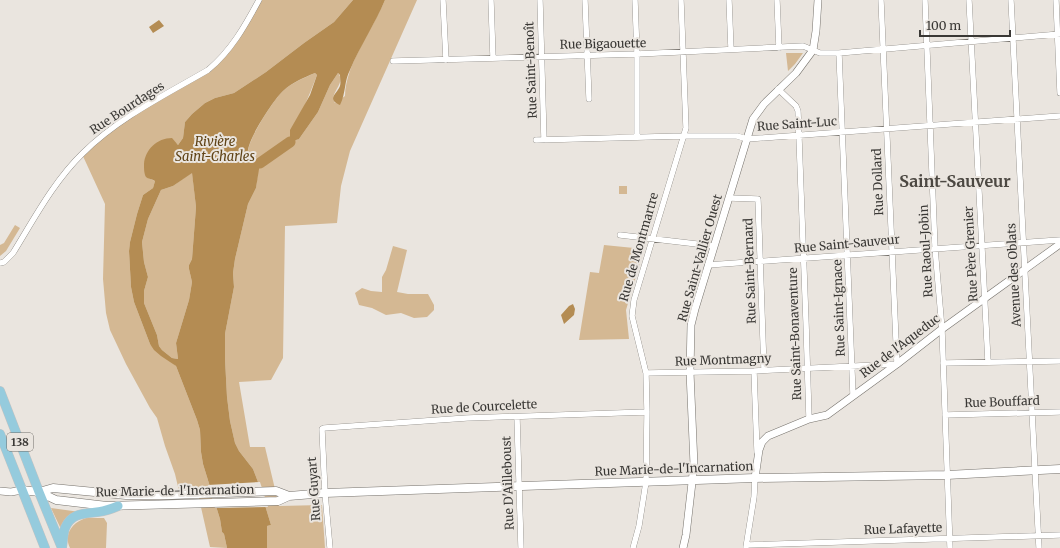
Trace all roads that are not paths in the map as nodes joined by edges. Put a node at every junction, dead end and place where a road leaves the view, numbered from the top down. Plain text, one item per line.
1 (260, 0) edge
2 (443, 0) edge
3 (491, 0) edge
4 (540, 0) edge
5 (586, 0) edge
6 (635, 0) edge
7 (681, 0) edge
8 (729, 0) edge
9 (777, 0) edge
10 (818, 0) edge
11 (880, 0) edge
12 (925, 0) edge
13 (969, 0) edge
14 (1011, 0) edge
15 (1056, 0) edge
16 (1058, 34) edge
17 (1012, 37) junction
18 (971, 41) junction
19 (928, 45) junction
20 (779, 48) junction
21 (731, 49) junction
22 (883, 49) junction
23 (813, 50) junction
24 (683, 52) junction
25 (839, 52) junction
26 (637, 54) junction
27 (542, 56) junction
28 (587, 56) junction
29 (493, 58) junction
30 (446, 60) junction
31 (393, 61) dead end
32 (778, 89) junction
33 (1060, 93) edge
34 (589, 99) dead end
35 (1060, 116) edge
36 (1018, 120) junction
37 (975, 122) junction
38 (931, 126) junction
39 (887, 128) junction
40 (842, 132) junction
41 (684, 136) junction
42 (799, 136) junction
43 (637, 137) junction
44 (747, 139) junction
45 (536, 140) dead end
46 (544, 140) junction
47 (729, 198) junction
48 (620, 235) dead end
49 (654, 239) junction
50 (1060, 240) edge
51 (1023, 242) junction
52 (1060, 244) edge
53 (714, 246) junction
54 (981, 246) junction
55 (935, 248) junction
56 (891, 251) junction
57 (848, 255) junction
58 (804, 258) junction
59 (761, 261) junction
60 (0, 263) edge
61 (708, 265) junction
62 (1024, 269) junction
63 (985, 298) junction
64 (942, 329) junction
65 (1060, 361) edge
66 (988, 362) junction
67 (1030, 362) junction
68 (943, 363) junction
69 (897, 364) junction
70 (852, 367) junction
71 (807, 368) junction
72 (764, 370) junction
73 (754, 371) junction
74 (690, 372) junction
75 (646, 373) junction
76 (0, 391) edge
77 (853, 395) junction
78 (647, 412) junction
79 (1032, 412) junction
80 (1060, 412) edge
81 (945, 415) junction
82 (517, 417) junction
83 (809, 419) junction
84 (322, 429) joint
85 (0, 434) edge
86 (758, 460) junction
87 (1060, 469) edge
88 (1035, 470) junction
89 (947, 475) junction
90 (755, 478) junction
91 (692, 481) junction
92 (646, 482) junction
93 (520, 486) junction
94 (22, 490) junction
95 (0, 491) edge
96 (39, 492) junction
97 (325, 493) junction
98 (289, 496) junction
99 (118, 506) junction
100 (1060, 535) edge
101 (1038, 536) junction
102 (950, 538) junction
103 (746, 546) edge
104 (62, 547) edge
105 (45, 548) edge
106 (330, 548) edge
107 (521, 548) edge
108 (633, 548) edge
109 (683, 548) edge
110 (950, 548) edge
111 (1039, 548) edge

1 - 60 street, Rue Bourdages
2 - 30 street
3 - 29 street
4 - 27 street, Rue Saint-Benoît
5 - 28 street
6 - 26 street
7 - 24 street, Rue de Montmartre
8 - 21 street
9 - 20 street
10 - 23 street, Rue Saint-Vallier Ouest
11 - 22 street, Rue Dollard
12 - 19 street, Rue Raoul-Jobin
13 - 18 street, Rue Père Grenier
14 - 17 street, Avenue des Oblats
15 - 16 street
16 - 17 street, Rue Bigaouette
16 - 33 street
17 - 18 street, Rue Bigaouette
17 - 36 street, Avenue des Oblats
18 - 19 street, Rue Bigaouette
18 - 37 street, Rue Père Grenier
19 - 22 street, Rue Bigaouette
19 - 38 street, Rue Raoul-Jobin
20 - 21 street, Rue Bigaouette
20 - 23 street, Rue Bigaouette
21 - 24 street, Rue Bigaouette
22 - 25 street, Rue Bigaouette
22 - 39 street, Rue Dollard
23 - 25 street, Rue Bigaouette
23 - 32 street, Rue Saint-Vallier Ouest
24 - 26 street, Rue Bigaouette
24 - 41 street, Rue de Montmartre
25 - 40 street, Rue Saint-Ignace
26 - 28 street, Rue Bigaouette
26 - 43 street
27 - 28 street, Rue Bigaouette
27 - 29 street, Rue Bigaouette
27 - 46 street, Rue Saint-Benoît
28 - 34 street
29 - 30 street, Rue Bigaouette
30 - 31 street, Rue Bigaouette
32 - 42 street, Rue Saint-Bonaventure
32 - 44 street, Rue Saint-Vallier Ouest
35 - 36 street, Rue Saint-Luc
36 - 37 street, Rue Saint-Luc
36 - 51 street, Avenue des Oblats
37 - 38 street, Rue Saint-Luc
37 - 54 street, Rue Père Grenier
38 - 39 street, Rue Saint-Luc
38 - 55 street, Rue Raoul-Jobin
39 - 40 street, Rue Saint-Luc
39 - 56 street, Rue Dollard
40 - 42 street, Rue Saint-Luc
40 - 57 street, Rue Saint-Ignace
41 - 43 street, Rue Saint-Luc
41 - 44 street, Rue Saint-Luc
41 - 49 street, Rue de Montmartre
42 - 44 street, Rue Saint-Luc
42 - 58 street, Rue Saint-Bonaventure
43 - 46 street, Rue Saint-Luc
44 - 47 street, Rue Saint-Vallier Ouest
45 - 46 street, Rue Saint-Luc
47 - 53 street, Rue Saint-Vallier Ouest
47 - 59 street, Rue Saint-Bernard
48 - 49 street
49 - 53 street
49 - 75 street, Rue de Montmartre
50 - 51 street, Rue Saint-Sauveur
51 - 54 street, Rue Saint-Sauveur
51 - 62 street, Avenue des Oblats
52 - 62 street, Rue de l'Aqueduc
53 - 61 street, Rue Saint-Vallier Ouest
54 - 55 street, Rue Saint-Sauveur
54 - 63 street, Rue Père Grenier
55 - 56 street, Rue Saint-Sauveur
55 - 64 street, Rue Raoul-Jobin
56 - 57 street, Rue Saint-Sauveur
56 - 69 street, Rue Dollard
57 - 58 street, Rue Saint-Sauveur
57 - 70 street, Rue Saint-Ignace
58 - 59 street, Rue Saint-Sauveur
58 - 71 street, Rue Saint-Bonaventure
59 - 61 street, Rue Saint-Sauveur
59 - 72 street, Rue Saint-Bernard
61 - 74 street, Rue Saint-Vallier Ouest
62 - 63 street, Rue de l'Aqueduc
62 - 67 street, Avenue des Oblats
63 - 64 street, Rue de l'Aqueduc
63 - 66 street, Rue Père Grenier
64 - 68 street, Rue Raoul-Jobin
64 - 69 street, Rue de l'Aqueduc
65 - 67 street
66 - 67 street
66 - 68 street
67 - 79 street, Avenue des Oblats
68 - 81 street, Rue Raoul-Jobin
69 - 70 street, Rue Montmagny
69 - 77 street, Rue de l'Aqueduc
70 - 71 street, Rue Montmagny
70 - 77 street, Rue Saint-Ignace
71 - 72 street, Rue Montmagny
71 - 83 street, Rue Saint-Bonaventure
72 - 73 street, Rue Montmagny
73 - 74 street, Rue Montmagny
73 - 86 street
74 - 75 street, Rue Montmagny
74 - 91 street, Rue Saint-Vallier Ouest
75 - 78 street, Rue de Montmartre
76 - 96 main road, 138
77 - 83 street, Rue de l'Aqueduc
78 - 82 street, Rue de Courcelette
78 - 92 street, Rue de Montmartre
79 - 80 street, Rue Bouffard
79 - 81 street, Rue Bouffard
79 - 88 street, Avenue des Oblats
81 - 89 street, Rue Raoul-Jobin
82 - 84 street, Rue de Courcelette
82 - 93 street, Rue D'Ailleboust
83 - 86 street, Rue de l'Aqueduc
84 - 97 street, Rue Guyart
85 - 94 main road, 138
86 - 90 street
87 - 88 main road, Rue Marie-de-l'Incarnation
88 - 89 main road, Rue Marie-de-l'Incarnation
88 - 101 street, Avenue des Oblats
89 - 90 main road, Rue Marie-de-l'Incarnation
89 - 102 street, Rue Raoul-Jobin
90 - 91 main road, Rue Marie-de-l'Incarnation
90 - 103 street
91 - 92 main road, Rue Marie-de-l'Incarnation
91 - 109 street, Rue Saint-Vallier Ouest
92 - 93 main road, Rue Marie-de-l'Incarnation
92 - 108 street, Rue de Montmartre
93 - 97 main road, Rue Marie-de-l'Incarnation
93 - 107 street, Rue D'Ailleboust
94 - 95 street
94 - 96 main road, Rue Marie-de-l'Incarnation
94 - 105 main road, 138
96 - 98 main road, Rue Marie-de-l'Incarnation
96 - 99 main road, Rue Marie-de-l'Incarnation
96 - 104 main road, 138
97 - 98 main road, Rue Marie-de-l'Incarnation
97 - 106 street, Rue Guyart
98 - 99 main road, Rue Marie-de-l'Incarnation
99 - 104 main road
100 - 101 street, Rue Lafayette
101 - 102 street, Rue Lafayette
101 - 111 street, Avenue des Oblats
102 - 103 street, Rue Lafayette
102 - 110 street, Rue Raoul-Jobin

